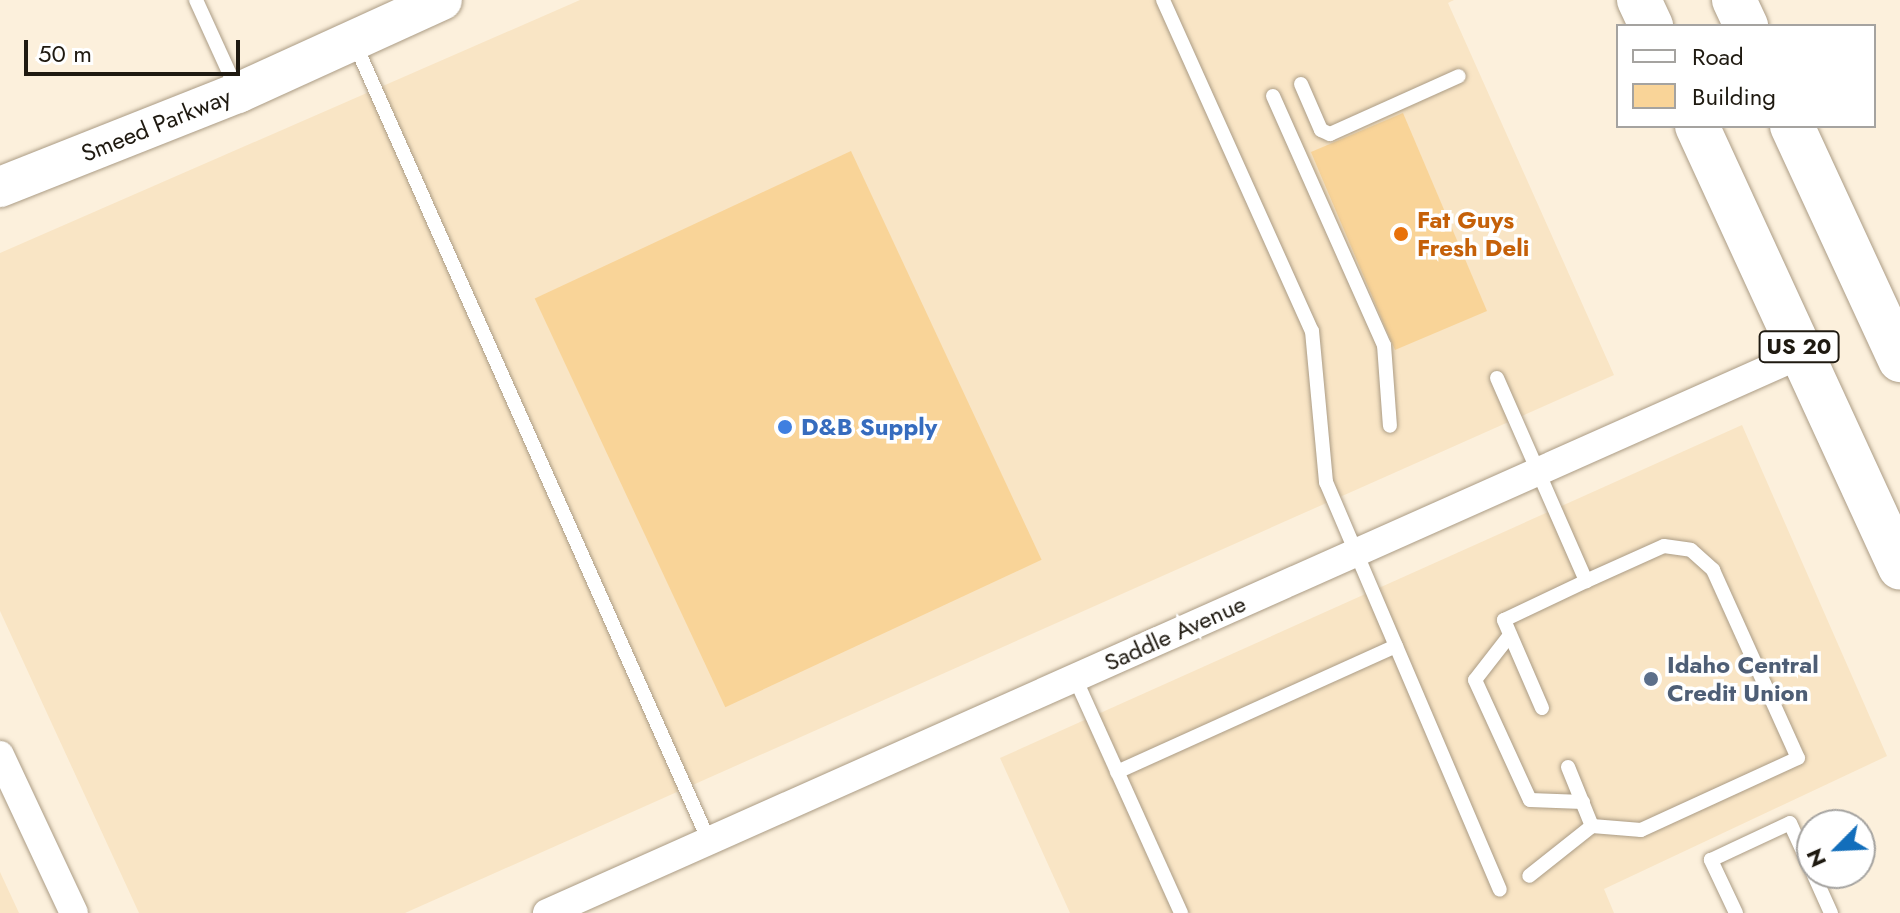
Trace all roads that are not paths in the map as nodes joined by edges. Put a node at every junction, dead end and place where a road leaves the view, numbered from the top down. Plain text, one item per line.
1 (196, 0) edge
2 (442, 0) edge
3 (1163, 0) edge
4 (1639, 0) edge
5 (1734, 0) edge
6 (1650, 24) edge
7 (1745, 24) edge
8 (353, 40) junction
9 (1459, 76) dead end
10 (1301, 84) dead end
11 (238, 93) junction
12 (1273, 96) dead end
13 (1698, 128) edge
14 (1793, 128) edge
15 (0, 187) edge
16 (1802, 354) junction
17 (1900, 360) edge
18 (1497, 378) dead end
19 (1390, 426) dead end
20 (1538, 471) junction
21 (1357, 552) junction
22 (1900, 568) edge
23 (1586, 581) junction
24 (1510, 635) junction
25 (1396, 646) junction
26 (1075, 678) junction
27 (1542, 708) dead end
28 (0, 755) edge
29 (1568, 767) dead end
30 (1117, 772) junction
31 (1583, 802) junction
32 (1592, 826) junction
33 (1796, 836) edge
34 (709, 841) junction
35 (1529, 876) dead end
36 (1500, 889) dead end
37 (1820, 889) edge
38 (74, 913) edge
39 (547, 913) edge
40 (1181, 913) edge
41 (1736, 913) edge
42 (1831, 913) edge

1 - 11 lane
2 - 8 street, Smeed Parkway
3 - 21 lane
4 - 6 main road
5 - 7 main road
8 - 11 street, Smeed Parkway
8 - 34 lane
9 - 10 lane
11 - 15 street, Smeed Parkway
12 - 19 lane
13 - 16 main road, US 20
14 - 17 main road
16 - 20 street, Saddle Avenue
16 - 22 main road, US 20
18 - 20 lane
20 - 21 street, Saddle Avenue
20 - 23 lane
21 - 25 lane
21 - 26 street, Saddle Avenue
23 - 24 lane
23 - 32 lane
24 - 27 lane
24 - 31 lane
25 - 30 lane
25 - 36 lane
26 - 30 lane
26 - 34 street, Saddle Avenue
28 - 38 street
29 - 31 lane
30 - 40 lane
31 - 32 lane
32 - 35 lane
33 - 41 lane
34 - 39 street, Saddle Avenue
37 - 42 lane

